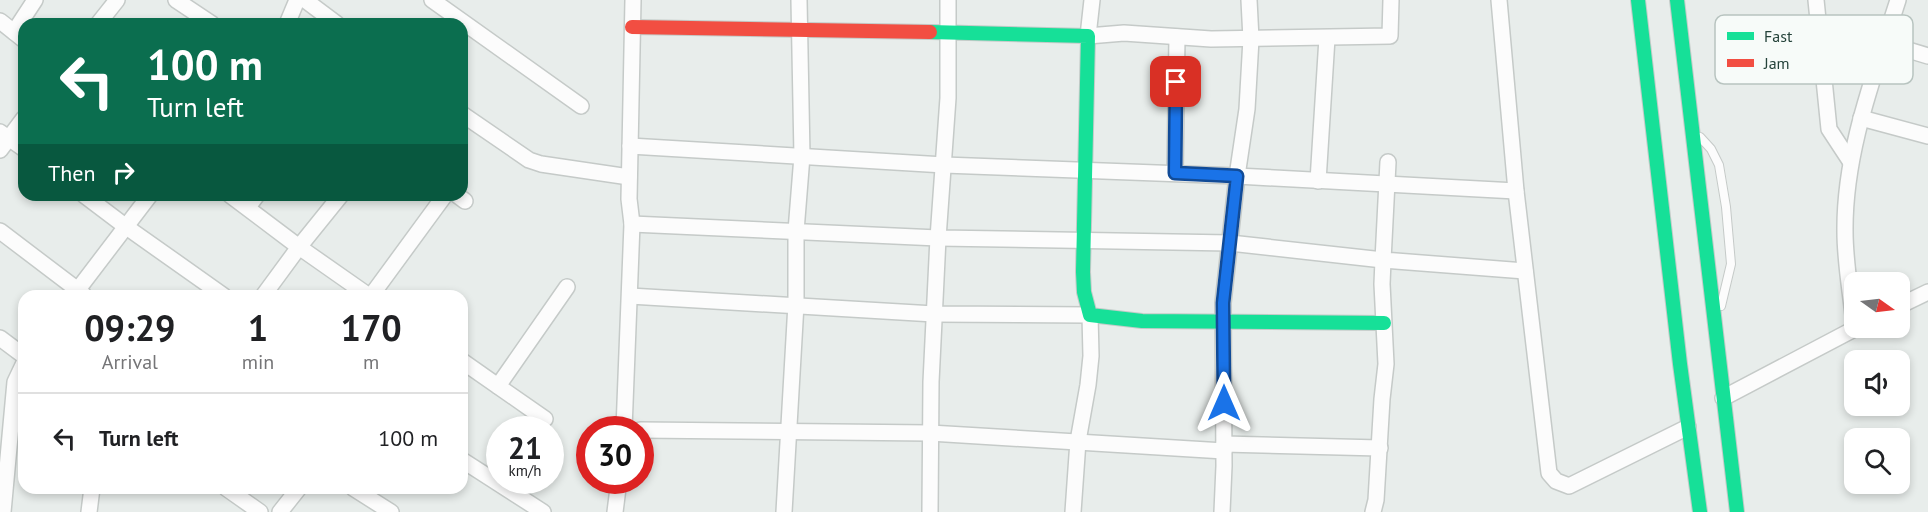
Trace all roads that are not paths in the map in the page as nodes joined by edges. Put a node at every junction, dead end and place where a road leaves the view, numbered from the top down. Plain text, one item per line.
1 (35, 0) edge
2 (117, 0) edge
3 (176, 0) edge
4 (297, 0) edge
5 (305, 0) edge
6 (432, 0) edge
7 (633, 0) edge
8 (799, 0) edge
9 (948, 0) edge
10 (1092, 0) edge
11 (1249, 0) edge
12 (1391, 0) edge
13 (1498, 0) edge
14 (1638, 0) edge
15 (1677, 0) edge
16 (1816, 0) edge
17 (1898, 0) edge
18 (1817, 15) edge
19 (1893, 15) edge
20 (27, 18) edge
21 (103, 18) edge
22 (194, 18) edge
23 (290, 18) edge
24 (329, 18) edge
25 (452, 18) edge
26 (0, 21) edge
27 (632, 27) junction
28 (798, 31) junction
29 (468, 32) edge
30 (948, 32) junction
31 (18, 35) edge
32 (1088, 36) junction
33 (1177, 37) junction
34 (1327, 38) junction
35 (1251, 39) junction
36 (1913, 51) edge
37 (1928, 56) edge
38 (1824, 84) edge
39 (1872, 84) edge
40 (581, 106) dead end
41 (468, 118) edge
42 (1861, 118) junction
43 (18, 124) edge
44 (1693, 130) junction
45 (1928, 136) edge
46 (3, 140) edge
47 (18, 146) edge
48 (630, 146) junction
49 (802, 156) junction
50 (1850, 161) junction
51 (1388, 162) dead end
52 (944, 165) junction
53 (1086, 169) junction
54 (1175, 173) junction
55 (1237, 176) junction
56 (629, 177) junction
57 (1318, 181) junction
58 (1387, 185) junction
59 (1516, 191) junction
60 (92, 201) edge
61 (145, 201) edge
62 (252, 201) edge
63 (336, 201) edge
64 (441, 201) edge
65 (632, 224) junction
66 (125, 226) junction
67 (0, 231) edge
68 (796, 231) junction
69 (938, 238) junction
70 (1085, 241) junction
71 (1230, 243) junction
72 (299, 247) junction
73 (1383, 260) junction
74 (1525, 271) junction
75 (1849, 272) edge
76 (567, 287) dead end
77 (73, 290) edge
78 (81, 290) edge
79 (216, 290) edge
80 (267, 290) edge
81 (361, 290) edge
82 (374, 290) edge
83 (1928, 292) edge
84 (630, 296) junction
85 (1910, 301) edge
86 (795, 304) junction
87 (934, 314) junction
88 (1090, 315) junction
89 (1223, 321) junction
90 (1384, 323) junction
91 (1715, 326) junction
92 (1844, 333) edge
93 (0, 338) edge
94 (18, 352) edge
95 (468, 365) edge
96 (18, 376) edge
97 (498, 386) junction
98 (1723, 398) junction
99 (541, 416) edge
100 (625, 416) edge
101 (1688, 427) junction
102 (654, 430) edge
103 (789, 431) junction
104 (930, 433) junction
105 (1078, 441) junction
106 (1224, 448) junction
107 (1380, 448) junction
108 (468, 464) edge
109 (91, 494) edge
110 (234, 494) edge
111 (294, 494) edge
112 (362, 494) edge
113 (617, 494) edge
114 (3, 512) edge
115 (88, 512) edge
116 (260, 512) edge
117 (280, 512) edge
118 (391, 512) edge
119 (543, 512) edge
120 (615, 512) edge
121 (627, 512) edge
122 (784, 512) edge
123 (930, 512) edge
124 (1073, 512) edge
125 (1222, 512) edge
126 (1373, 512) edge
127 (1700, 512) edge
128 (1737, 512) edge

1 - 20 street
2 - 21 street
3 - 22 street
4 - 23 street
5 - 24 street
6 - 25 street
7 - 27 street
8 - 28 street
9 - 30 street
10 - 32 street
11 - 35 street
12 - 34 street
13 - 59 street
14 - 101 main road
15 - 44 main road
16 - 18 street
17 - 19 street
26 - 31 street
27 - 28 main road
27 - 48 street
28 - 30 main road
28 - 49 street
29 - 40 street
30 - 32 main road
30 - 52 street
32 - 33 street
32 - 53 main road
33 - 35 street
33 - 54 street
34 - 35 street
34 - 57 street
35 - 55 street
36 - 37 street
38 - 50 street
39 - 42 street
41 - 56 street
42 - 45 street
42 - 50 street
43 - 46 street
44 - 91 main road
44 - 91 lane
46 - 47 street
48 - 49 street
48 - 56 street
49 - 52 street
49 - 68 street
50 - 75 street
51 - 58 street
52 - 53 street
52 - 69 street
53 - 54 street
53 - 70 main road
54 - 55 street
55 - 57 street
55 - 71 street
56 - 65 street
57 - 58 street
58 - 59 street
58 - 73 street
59 - 74 street
60 - 66 street
61 - 66 street
62 - 72 street
63 - 72 street
64 - 82 street
65 - 68 street
65 - 84 street
66 - 78 street
66 - 79 street
67 - 77 street
68 - 69 street
68 - 86 street
69 - 70 street
69 - 87 street
70 - 71 street
70 - 88 main road
71 - 73 street
71 - 89 street
72 - 80 street
72 - 81 street
73 - 74 street
73 - 90 street
74 - 101 street
76 - 97 street
83 - 85 street
84 - 86 street
84 - 100 street
86 - 87 street
86 - 103 street
87 - 88 street
87 - 104 street
88 - 89 main road
88 - 105 street
89 - 90 main road
89 - 106 street
90 - 107 street
91 - 98 main road
92 - 98 street
93 - 94 street
95 - 97 street
96 - 114 street
97 - 99 street
98 - 128 main road
101 - 127 main road
102 - 103 street
103 - 104 street
103 - 122 street
104 - 105 street
104 - 123 street
105 - 106 street
105 - 124 street
106 - 107 street
106 - 125 street
107 - 126 street
108 - 119 street
109 - 115 street
110 - 116 street
111 - 117 street
112 - 118 street
113 - 120 street
120 - 121 street

